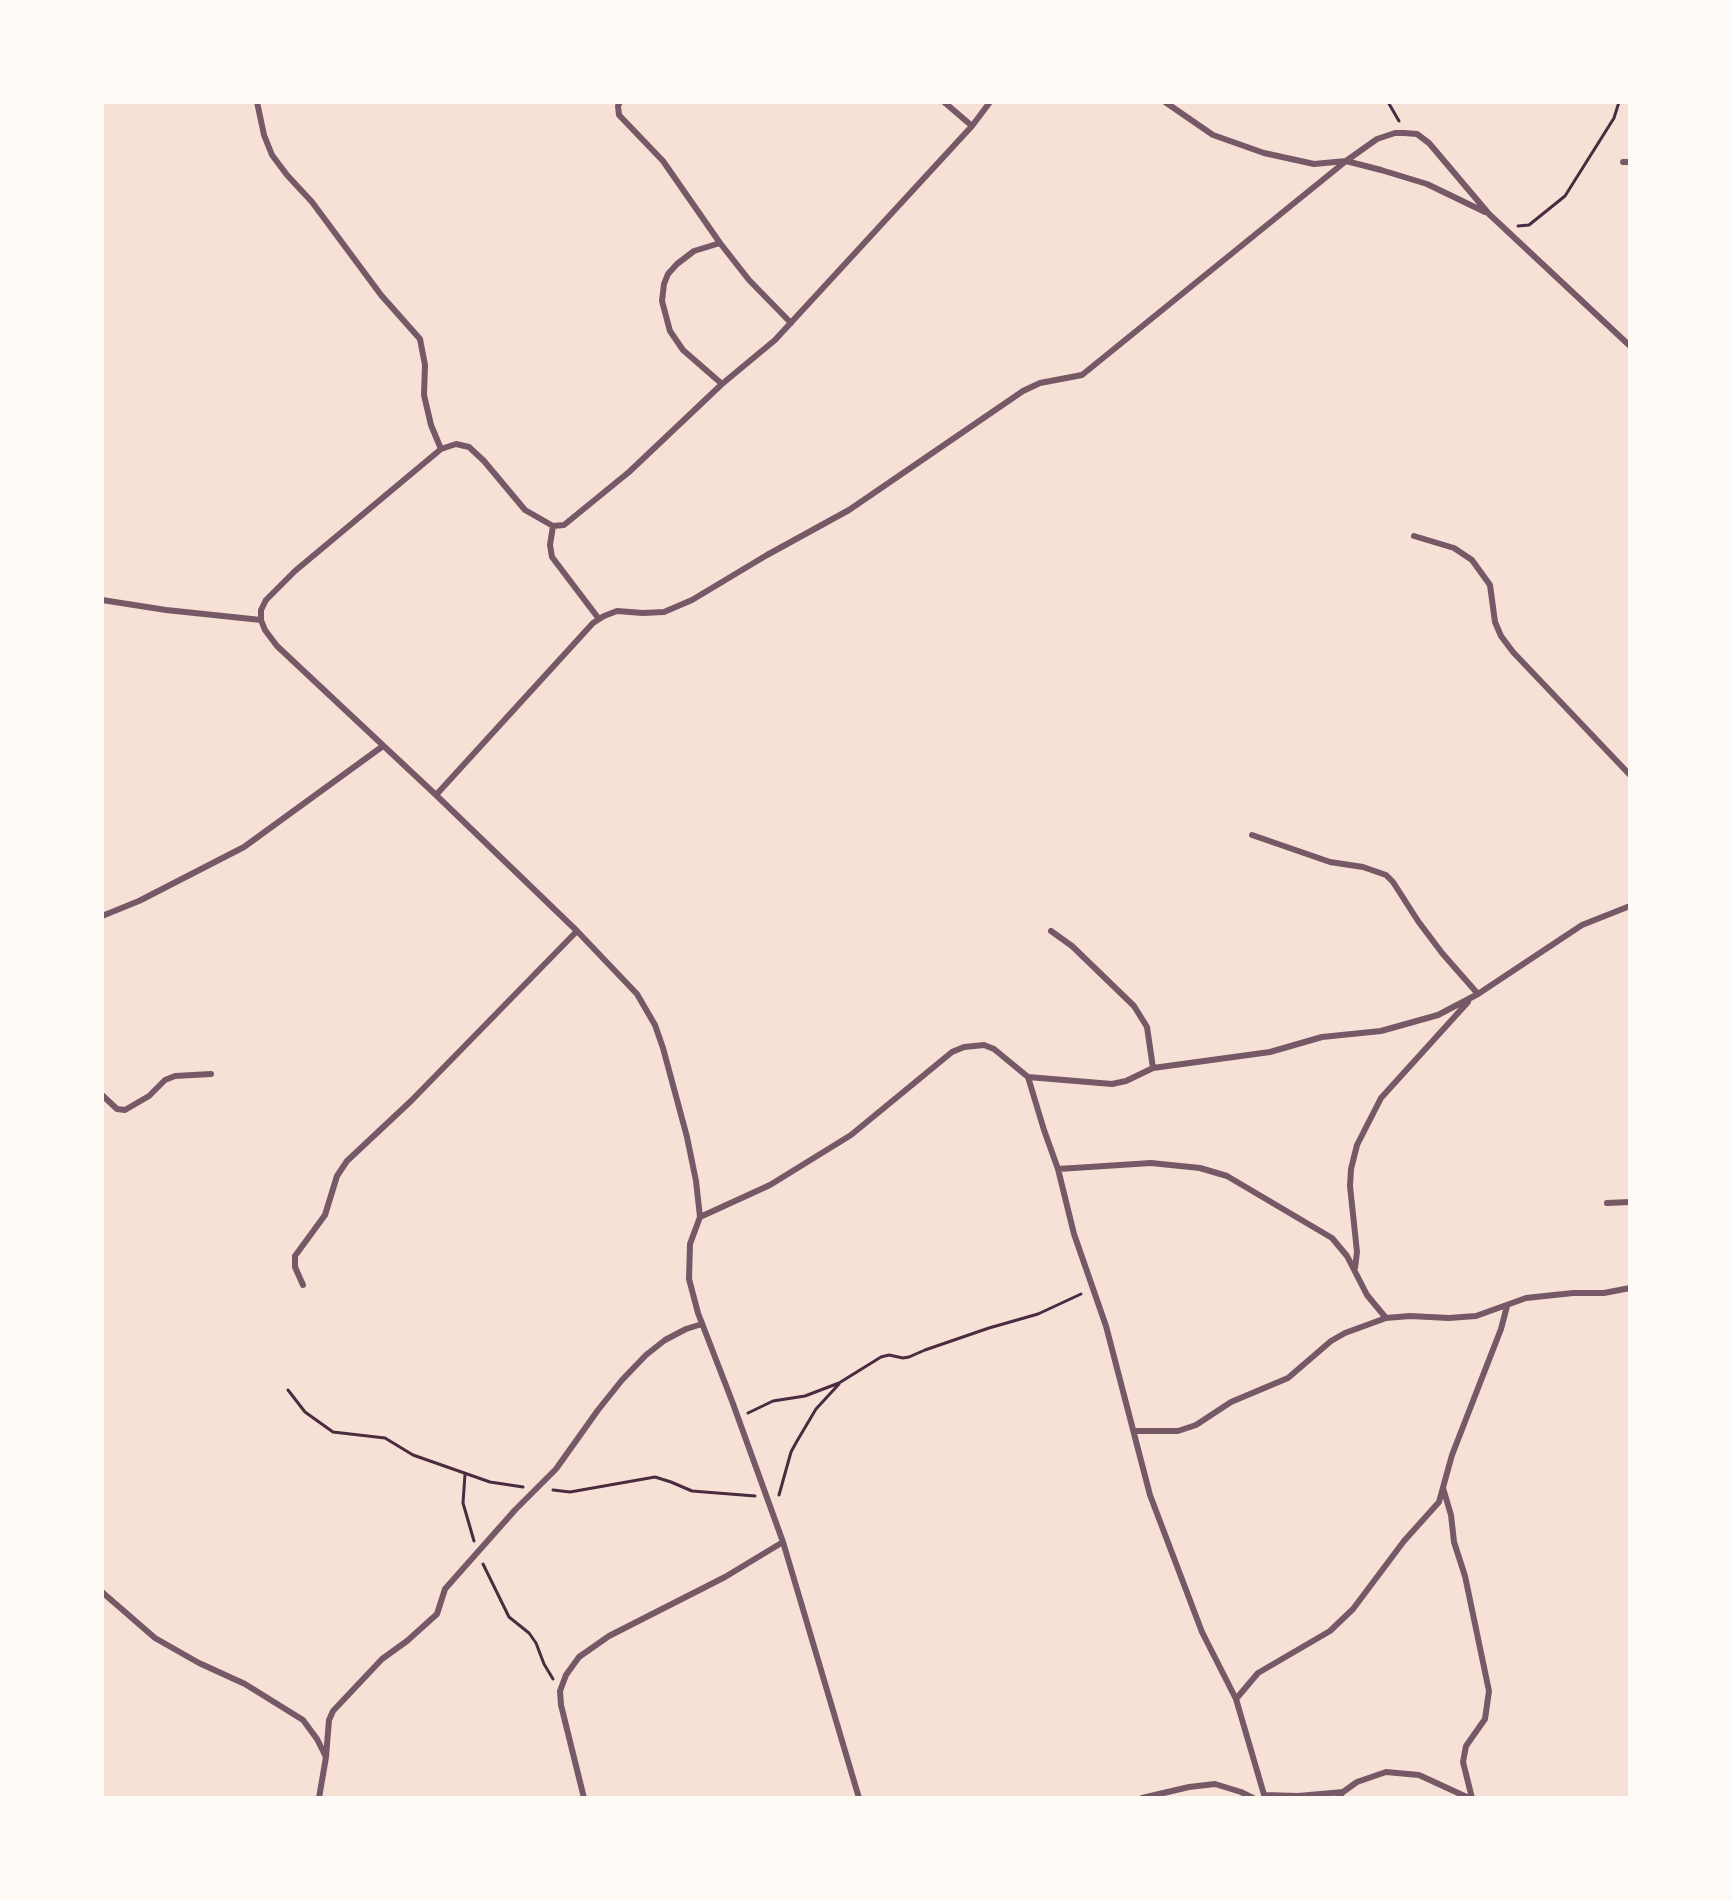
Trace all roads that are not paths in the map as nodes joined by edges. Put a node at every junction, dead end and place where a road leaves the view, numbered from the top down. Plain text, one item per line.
1 (257, 102) edge
2 (620, 102) edge
3 (945, 102) edge
4 (990, 102) edge
5 (1165, 102) edge
6 (972, 126) junction
7 (1346, 161) junction
8 (1489, 214) junction
9 (720, 243) junction
10 (791, 323) junction
11 (1630, 346) edge
12 (722, 384) junction
13 (441, 449) junction
14 (553, 526) junction
15 (1414, 536) dead end
16 (102, 600) edge
17 (261, 620) junction
18 (599, 620) junction
19 (383, 746) junction
20 (1630, 775) edge
21 (436, 795) junction
22 (1252, 835) dead end
23 (1630, 906) edge
24 (102, 916) edge
25 (577, 931) junction
26 (1051, 931) dead end
27 (1476, 995) junction
28 (1153, 1068) junction
29 (211, 1074) dead end
30 (1028, 1077) junction
31 (102, 1095) edge
32 (1058, 1169) junction
33 (1630, 1202) edge
34 (1607, 1203) dead end
35 (700, 1217) junction
36 (1355, 1268) junction
37 (303, 1285) dead end
38 (1630, 1288) edge
39 (1507, 1306) junction
40 (1386, 1318) junction
41 (702, 1324) junction
42 (1134, 1431) junction
43 (1443, 1488) junction
44 (783, 1542) junction
45 (102, 1592) edge
46 (1236, 1699) junction
47 (326, 1757) junction
48 (1343, 1792) junction
49 (1264, 1796) edge
50 (318, 1798) edge
51 (584, 1798) edge
52 (859, 1798) edge
53 (1142, 1798) edge
54 (1253, 1798) edge
55 (1338, 1798) edge
56 (1470, 1798) edge

1 - 13 street
2 - 9 street
3 - 6 street
4 - 6 street
5 - 7 street
6 - 10 street
7 - 8 street
7 - 8 street
7 - 18 street
8 - 11 street
9 - 10 street
9 - 12 street
10 - 12 street
12 - 14 street
13 - 14 street
13 - 17 street
14 - 18 street
15 - 20 street
16 - 17 street
17 - 19 street
18 - 21 street
19 - 21 street
19 - 24 street
21 - 25 street
22 - 27 street
23 - 27 street
25 - 35 street
25 - 37 street
26 - 28 street
27 - 28 street
27 - 36 street
28 - 30 street
29 - 31 street
30 - 32 street
30 - 35 street
32 - 36 street
32 - 42 street
33 - 34 street
35 - 41 street
36 - 40 street
38 - 39 street
39 - 40 street
39 - 43 street
40 - 42 street
41 - 44 street
41 - 47 street
42 - 46 street
43 - 46 street
43 - 56 street
44 - 51 street
44 - 52 street
45 - 47 street
46 - 49 street
47 - 50 street
48 - 49 street
48 - 55 street
48 - 56 street
53 - 54 street

